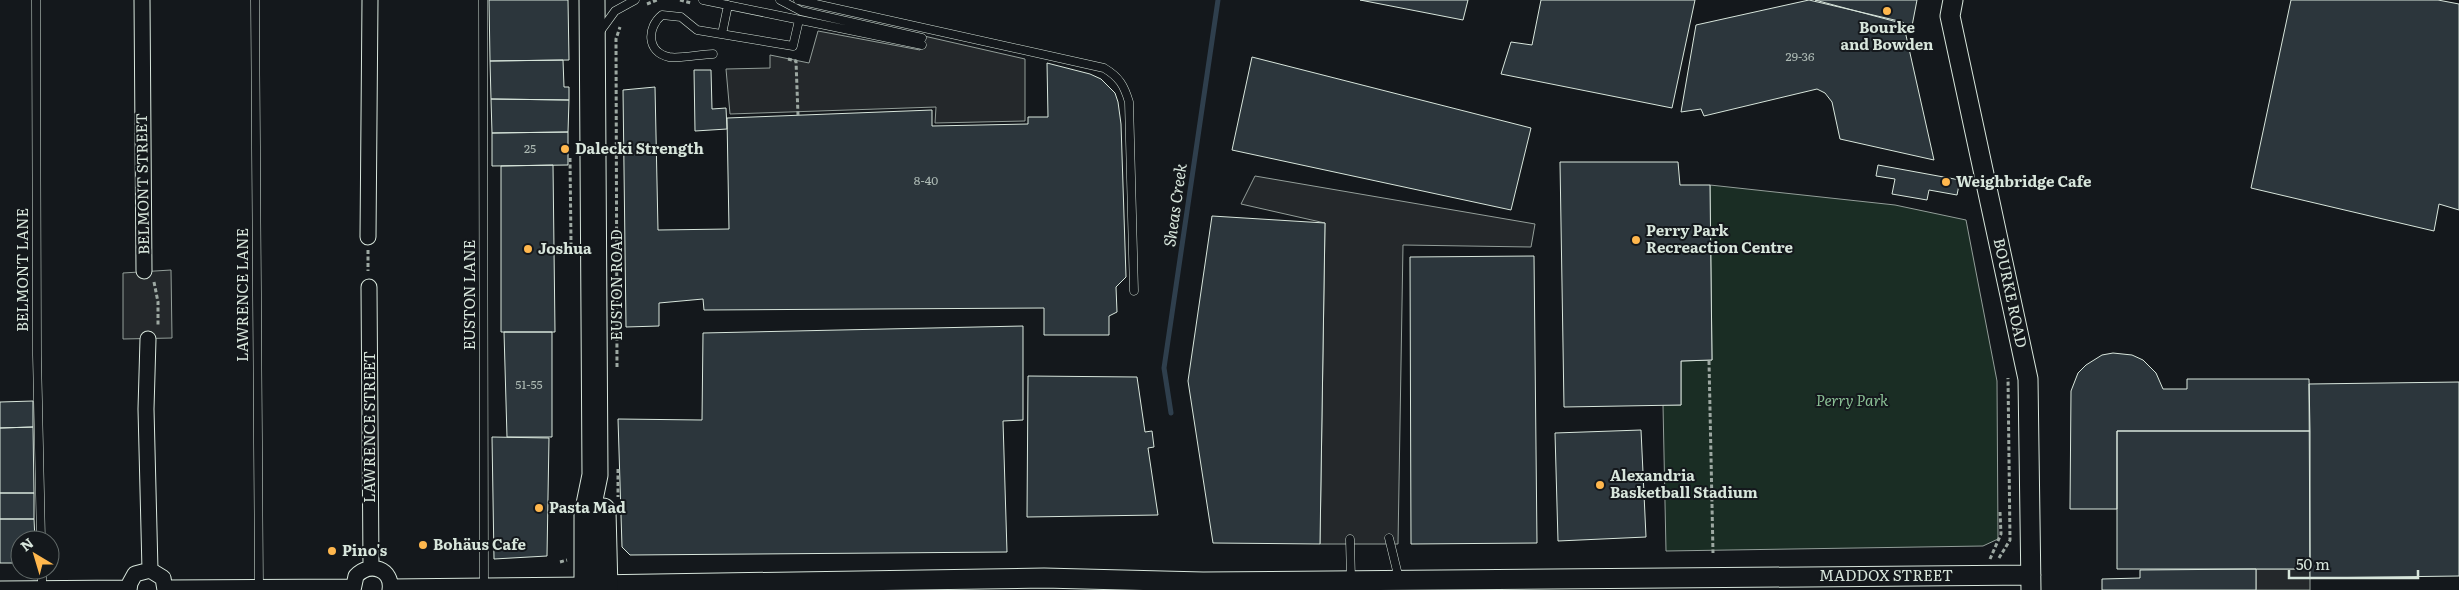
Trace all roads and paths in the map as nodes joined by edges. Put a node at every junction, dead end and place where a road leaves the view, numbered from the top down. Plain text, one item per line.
1 (36, 0) edge
2 (142, 0) edge
3 (255, 0) edge
4 (370, 0) edge
5 (483, 0) edge
6 (635, 0) edge
7 (703, 0) edge
8 (780, 0) edge
9 (798, 0) edge
10 (1953, 0) edge
11 (728, 5) junction
12 (592, 10) edge
13 (625, 20) dead end
14 (799, 20) junction
15 (722, 34) junction
16 (592, 48) junction
17 (713, 54) dead end
18 (368, 237) joint
19 (144, 271) joint
20 (368, 287) joint
21 (1134, 291) dead end
22 (148, 339) joint
23 (1709, 361) dead end
24 (2008, 374) dead end
25 (617, 377) dead end
26 (618, 464) dead end
27 (618, 501) dead end
28 (2000, 512) dead end
29 (41, 530) edge
30 (1389, 538) dead end
31 (1350, 540) dead end
32 (1712, 553) dead end
33 (371, 567) junction
34 (1994, 569) junction
35 (150, 570) junction
36 (1351, 580) junction
37 (2031, 582) edge
38 (1393, 583) edge
39 (1146, 585) edge
40 (353, 588) edge
41 (390, 588) edge
42 (484, 588) edge
43 (596, 588) edge
44 (0, 589) edge
45 (42, 589) edge
46 (129, 589) edge
47 (165, 589) edge
48 (259, 589) edge

1 - 29 lane, BELMONT LANE
2 - 19 street, BELMONT STREET
3 - 48 lane, LAWRENCE LANE
4 - 18 street
5 - 42 lane, EUSTON LANE
6 - 16 lane
7 - 11 lane
8 - 14 lane
9 - 21 lane
10 - 37 street, BOURKE ROAD
11 - 14 lane
11 - 15 lane
12 - 16 main road, EUSTON ROAD
13 - 25 path, EUSTON ROAD
14 - 15 lane
15 - 17 lane
16 - 43 main road, EUSTON ROAD
18 - 20 path
19 - 22 path, BELMONT STREET
20 - 33 street, LAWRENCE STREET
22 - 35 street
23 - 32 path
24 - 34 path
26 - 27 path
28 - 34 path
30 - 38 lane
31 - 36 lane
33 - 40 street
33 - 41 street
34 - 37 street, MADDOX STREET
34 - 38 street, MADDOX STREET
35 - 46 street
35 - 47 street
36 - 38 street, MADDOX STREET
36 - 39 street, MADDOX STREET
39 - 43 street, MADDOX STREET
40 - 48 street
41 - 42 street, MADDOX STREET
42 - 43 street, MADDOX STREET
44 - 45 street
45 - 46 street
47 - 48 street

